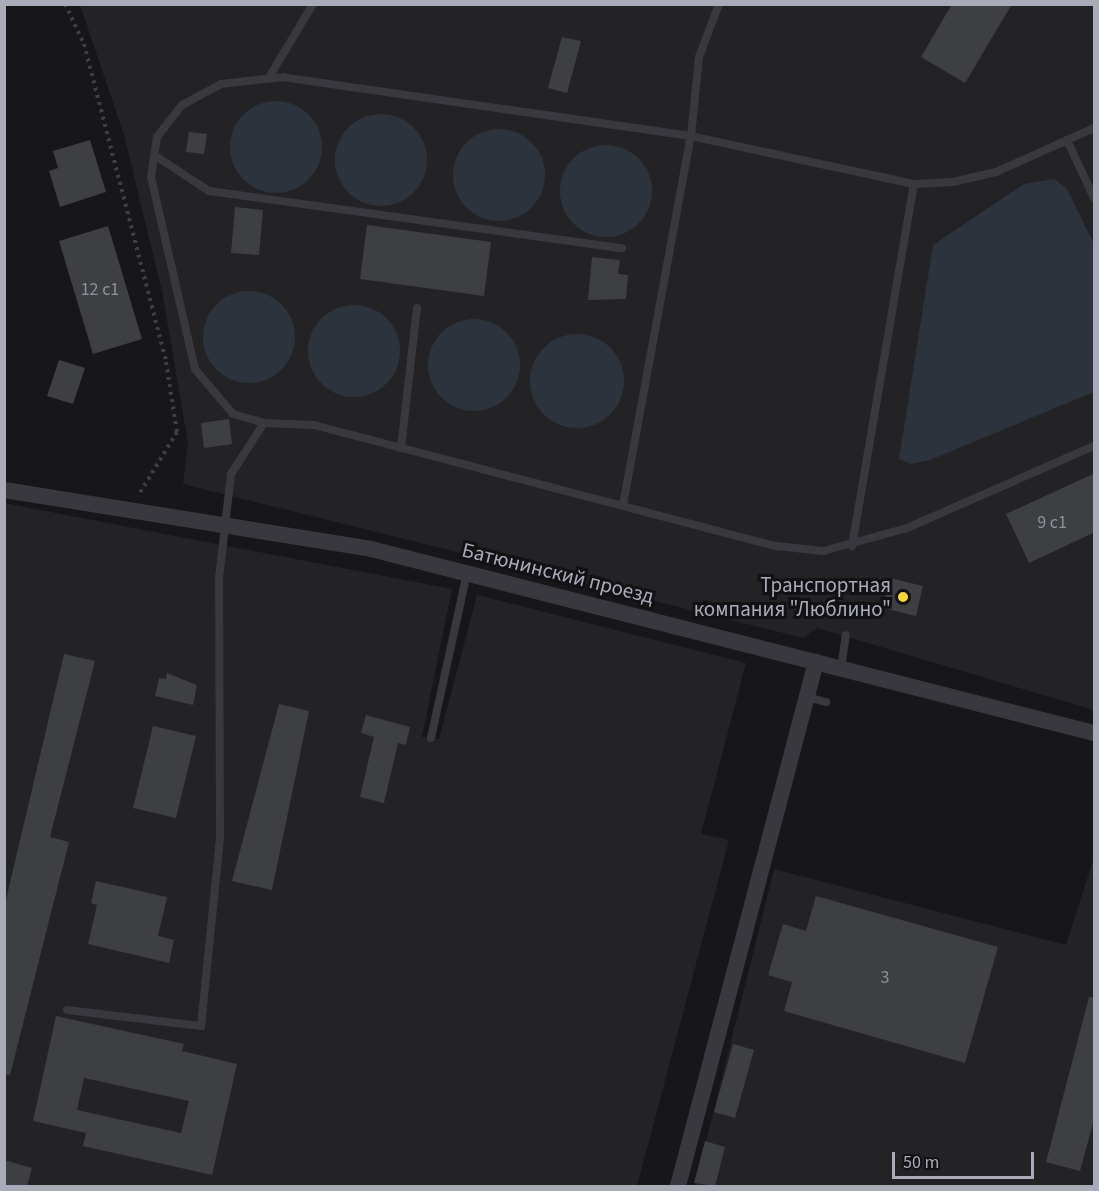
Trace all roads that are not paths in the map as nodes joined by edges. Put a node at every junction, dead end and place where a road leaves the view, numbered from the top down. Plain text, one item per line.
1 (313, 4) edge
2 (719, 4) edge
3 (268, 79) junction
4 (1095, 128) edge
5 (691, 136) junction
6 (1067, 140) junction
7 (154, 155) junction
8 (914, 184) junction
9 (1095, 198) edge
10 (622, 248) dead end
11 (417, 308) dead end
12 (264, 423) junction
13 (1095, 446) edge
14 (401, 448) junction
15 (4, 490) edge
16 (623, 505) junction
17 (226, 526) junction
18 (852, 546) junction
19 (467, 573) junction
20 (846, 635) dead end
21 (816, 662) junction
22 (841, 669) junction
23 (807, 697) junction
24 (826, 702) dead end
25 (1095, 733) edge
26 (430, 738) dead end
27 (67, 1010) dead end
28 (678, 1186) edge

1 - 3 lane
2 - 5 lane
3 - 5 lane
3 - 7 lane
4 - 6 lane
5 - 8 lane
5 - 16 lane
6 - 8 lane
6 - 9 lane
7 - 10 lane
7 - 12 lane
8 - 18 lane
11 - 14 lane
12 - 14 lane
12 - 17 lane
13 - 18 lane
14 - 16 lane
15 - 17 street, Батюнинский проезд
16 - 18 lane
17 - 19 street, Батюнинский проезд
17 - 27 lane
19 - 21 street, Батюнинский проезд
19 - 26 lane
20 - 22 lane
21 - 22 street, Батюнинский проезд
21 - 23 street
22 - 25 street, Батюнинский проезд
23 - 24 lane
23 - 28 street

